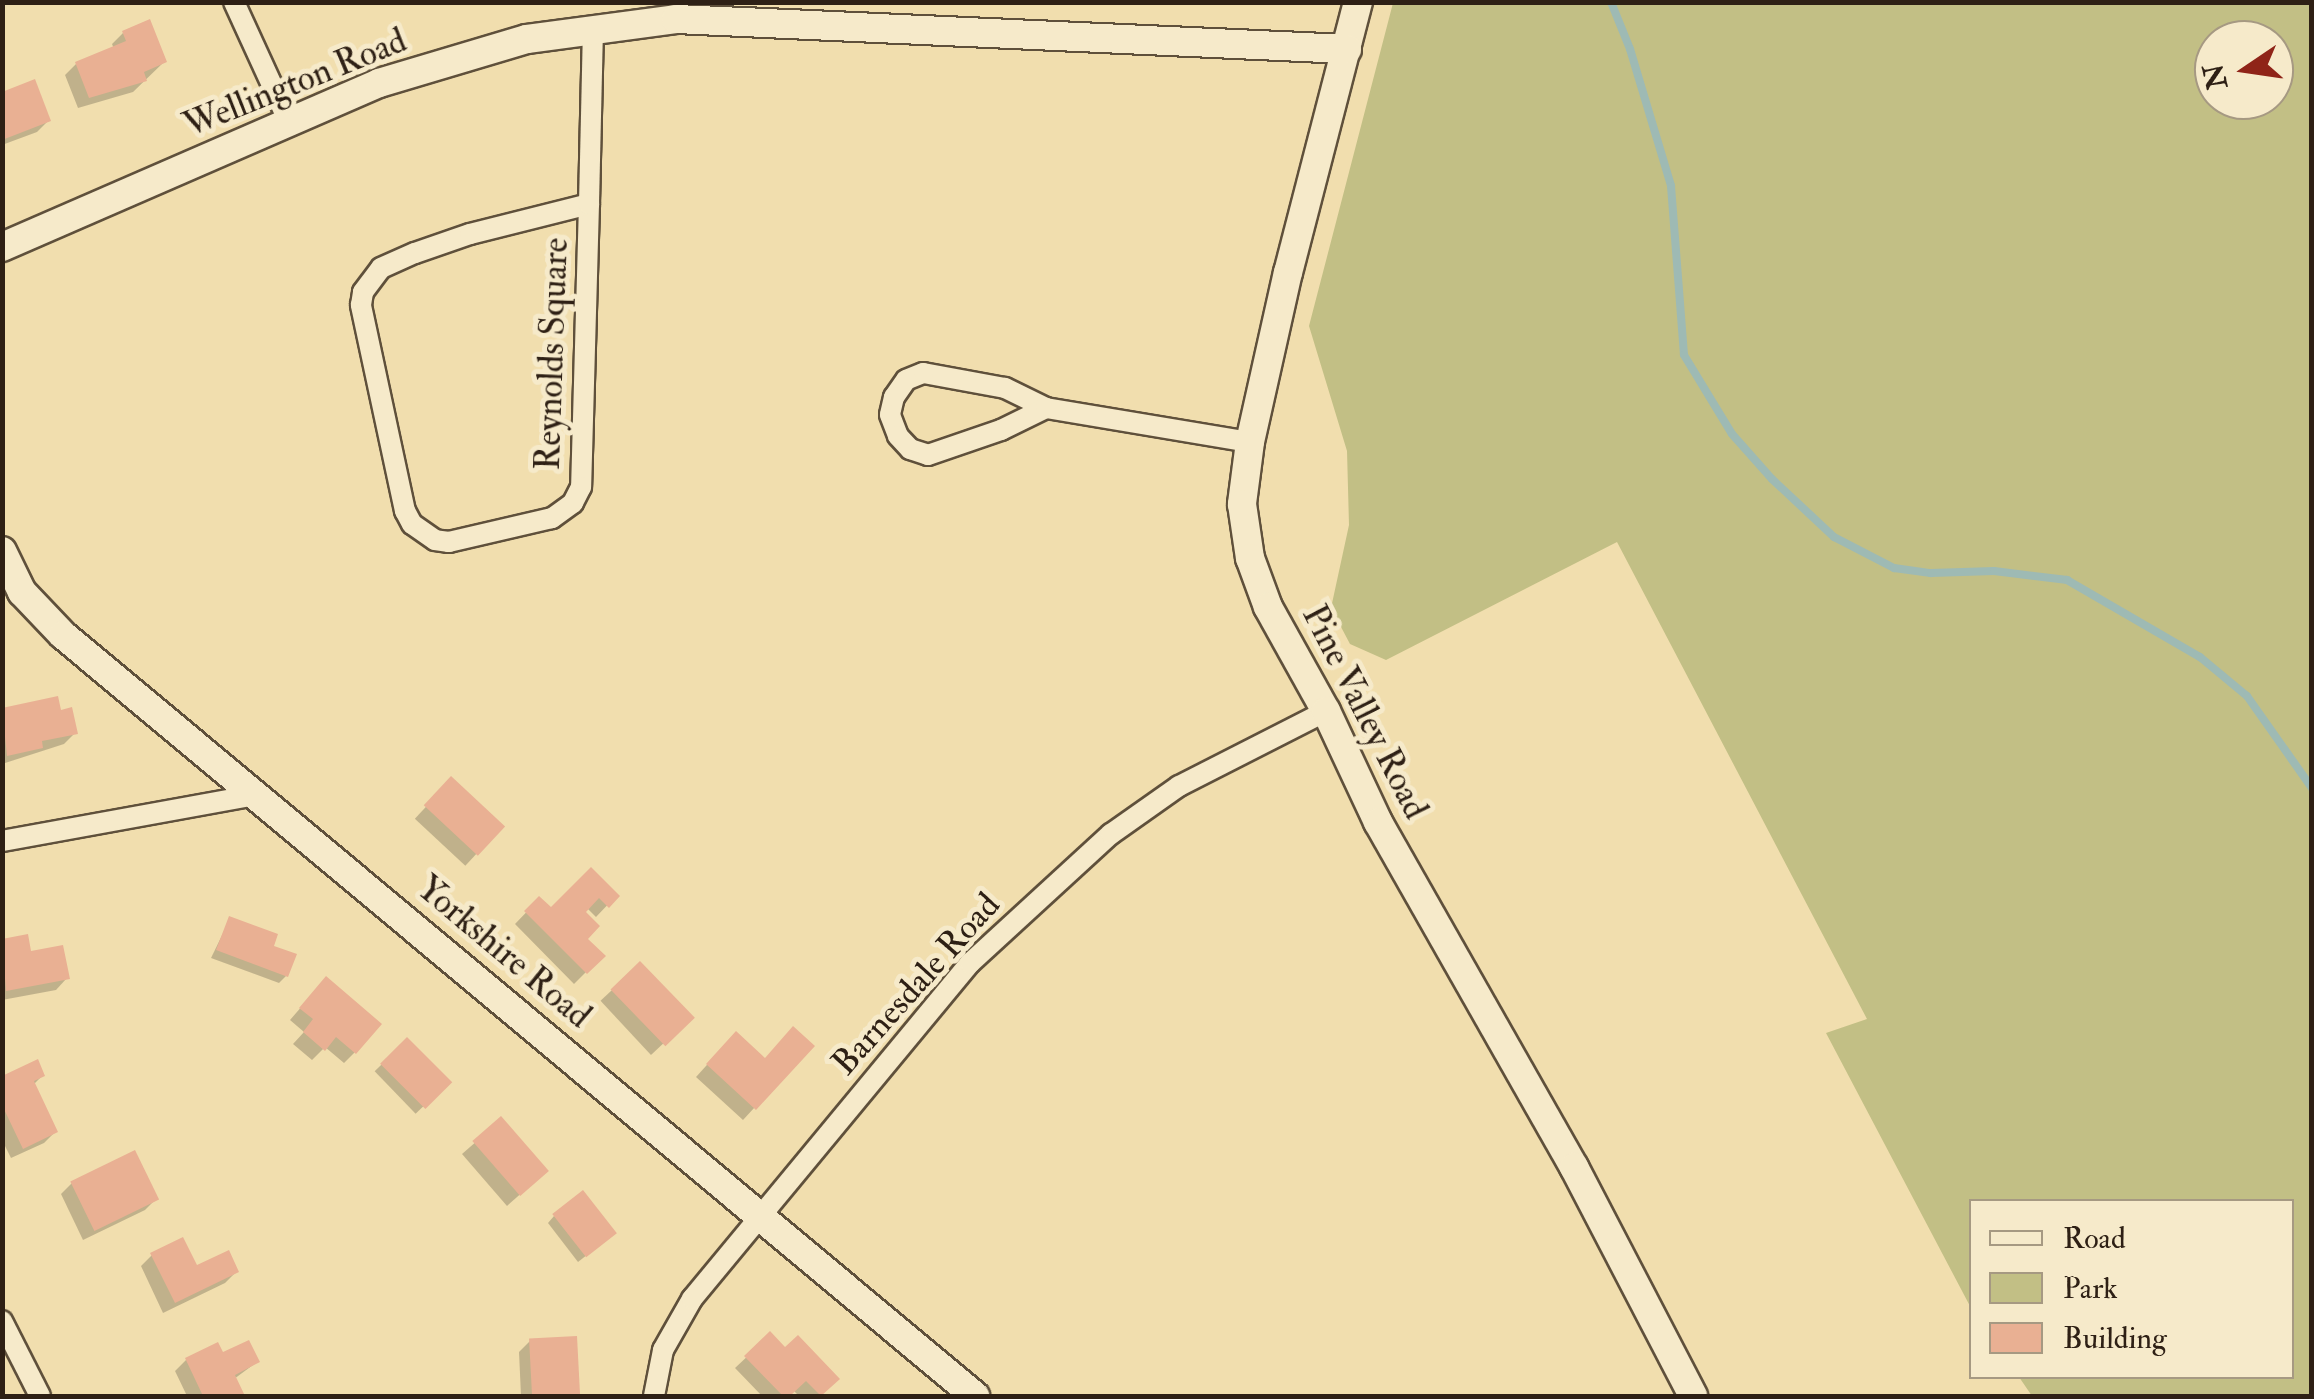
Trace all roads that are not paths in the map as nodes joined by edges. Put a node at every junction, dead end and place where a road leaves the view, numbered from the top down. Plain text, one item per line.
1 (234, 2) edge
2 (1358, 2) edge
3 (593, 30) junction
4 (1347, 49) junction
5 (289, 122) junction
6 (589, 204) junction
7 (2, 247) edge
8 (1046, 408) junction
9 (1250, 442) junction
10 (2, 551) edge
11 (1326, 711) junction
12 (256, 795) junction
13 (2, 841) edge
14 (758, 1215) junction
15 (2, 1322) edge
16 (40, 1396) edge
17 (654, 1396) edge
18 (975, 1396) edge
19 (1692, 1396) edge

1 - 5 street
2 - 4 street, Pine Valley Road
3 - 4 street, Wellington Road
3 - 5 street, Wellington Road
3 - 6 street, Reynolds Square
4 - 9 street, Pine Valley Road
5 - 7 street, Wellington Road
6 - 6 street, Reynolds Square
8 - 8 street
8 - 9 street
9 - 11 street, Pine Valley Road
10 - 12 street, Yorkshire Road
11 - 14 street, Barnesdale Road
11 - 19 street, Pine Valley Road
12 - 13 street
12 - 14 street, Yorkshire Road
14 - 17 street, Barnesdale Road
14 - 18 street, Yorkshire Road
15 - 16 street

